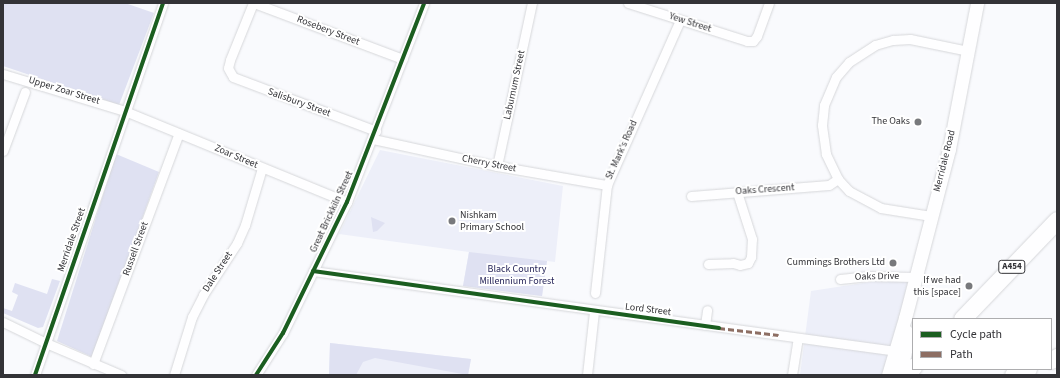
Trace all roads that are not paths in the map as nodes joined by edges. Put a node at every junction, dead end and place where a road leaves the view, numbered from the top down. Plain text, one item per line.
1 (163, 3) edge
2 (254, 3) edge
3 (424, 3) edge
4 (532, 3) edge
5 (628, 3) edge
6 (768, 3) edge
7 (977, 3) edge
8 (680, 20) junction
9 (968, 51) junction
10 (403, 59) junction
11 (3, 74) edge
12 (25, 92) dead end
13 (125, 111) junction
14 (178, 133) junction
15 (374, 135) junction
16 (3, 151) edge
17 (497, 166) junction
18 (262, 168) junction
19 (838, 179) junction
20 (607, 185) junction
21 (736, 192) junction
22 (691, 196) dead end
23 (347, 202) junction
24 (931, 216) junction
25 (1057, 220) edge
26 (708, 264) dead end
27 (313, 271) junction
28 (914, 277) junction
29 (840, 279) dead end
30 (595, 293) dead end
31 (707, 310) dead end
32 (594, 312) junction
33 (905, 318) junction
34 (963, 318) edge
35 (3, 322) edge
36 (705, 325) junction
37 (798, 338) junction
38 (46, 343) junction
39 (896, 351) junction
40 (93, 364) junction
41 (912, 368) edge
42 (1026, 370) edge
43 (35, 375) edge
44 (121, 375) edge
45 (174, 375) edge
46 (256, 375) edge
47 (587, 375) edge
48 (792, 375) edge
49 (888, 375) edge
50 (902, 375) edge
51 (1013, 375) edge

1 - 13 street, Merridale Street
2 - 10 street, Rosebery Street
2 - 15 street, Salisbury Street
3 - 10 street, Great Brickkiln Street
4 - 17 street, Laburnum Street
5 - 8 street, Yew Street
6 - 8 street, Yew Street
7 - 9 street, Merridale Road
8 - 20 street, St. Mark's Road
9 - 19 street
9 - 24 street, Merridale Road
10 - 15 street, Great Brickkiln Street
11 - 13 street, Upper Zoar Street
12 - 16 street
13 - 14 street, Zoar Street
13 - 38 street, Merridale Street
14 - 18 street, Zoar Street
14 - 40 street, Russell Street
15 - 17 street, Cherry Street
15 - 23 street, Great Brickkiln Street
17 - 20 street, Cherry Street
18 - 23 street, Zoar Street
18 - 45 street, Dale Street
19 - 21 street, Oaks Crescent
19 - 24 street
20 - 30 street, St. Mark's Road
21 - 22 street, Oaks Crescent
21 - 26 street
23 - 27 street, Great Brickkiln Street
24 - 28 street, Merridale Road
25 - 34 highway, A454
27 - 32 street, Lord Street
27 - 46 street, Great Brickkiln Street
28 - 29 street, Oaks Drive
28 - 33 street, Merridale Road
31 - 36 street
32 - 36 street, Lord Street
32 - 47 street
33 - 39 street, Merridale Road
33 - 50 street, Merridale Road
35 - 38 street
36 - 37 street, Lord Street
37 - 39 street
37 - 48 street
38 - 40 street
38 - 43 street, Merridale Street
39 - 49 street, Merridale Road
40 - 44 street
41 - 50 highway
42 - 51 highway

